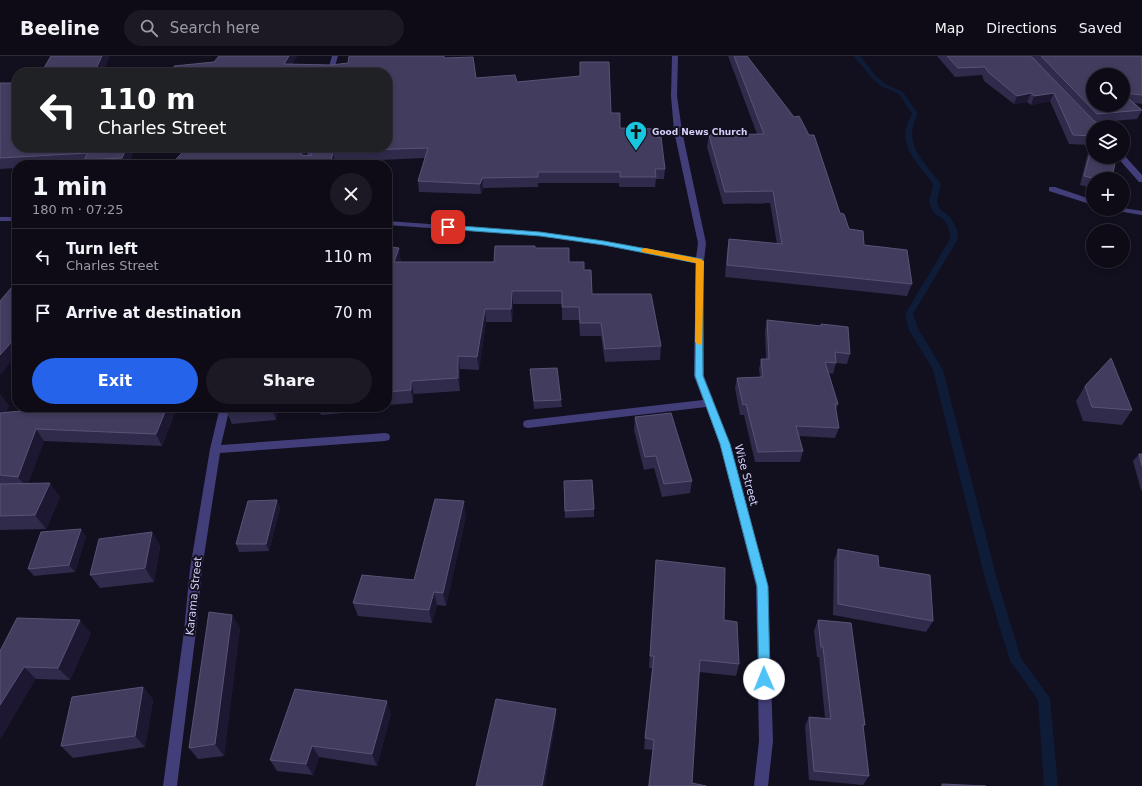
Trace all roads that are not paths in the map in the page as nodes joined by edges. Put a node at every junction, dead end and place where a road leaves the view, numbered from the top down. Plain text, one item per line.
1 (334, 56) edge
2 (675, 56) edge
3 (331, 68) edge
4 (1127, 164) edge
5 (1142, 180) edge
6 (1052, 189) dead end
7 (1086, 201) edge
8 (1130, 211) edge
9 (1142, 213) edge
10 (0, 219) edge
11 (12, 219) edge
12 (392, 223) edge
13 (700, 261) junction
14 (710, 403) junction
15 (224, 412) edge
16 (528, 424) dead end
17 (385, 437) dead end
18 (215, 449) junction
19 (170, 786) edge
20 (761, 786) edge

1 - 3 street
2 - 13 street, Wise Street
4 - 5 street
6 - 7 street
8 - 9 street
10 - 11 street
12 - 13 street
13 - 14 street, Wise Street
14 - 16 street
14 - 20 street, Wise Street
15 - 18 street, Karama Street
17 - 18 street
18 - 19 street, Karama Street

